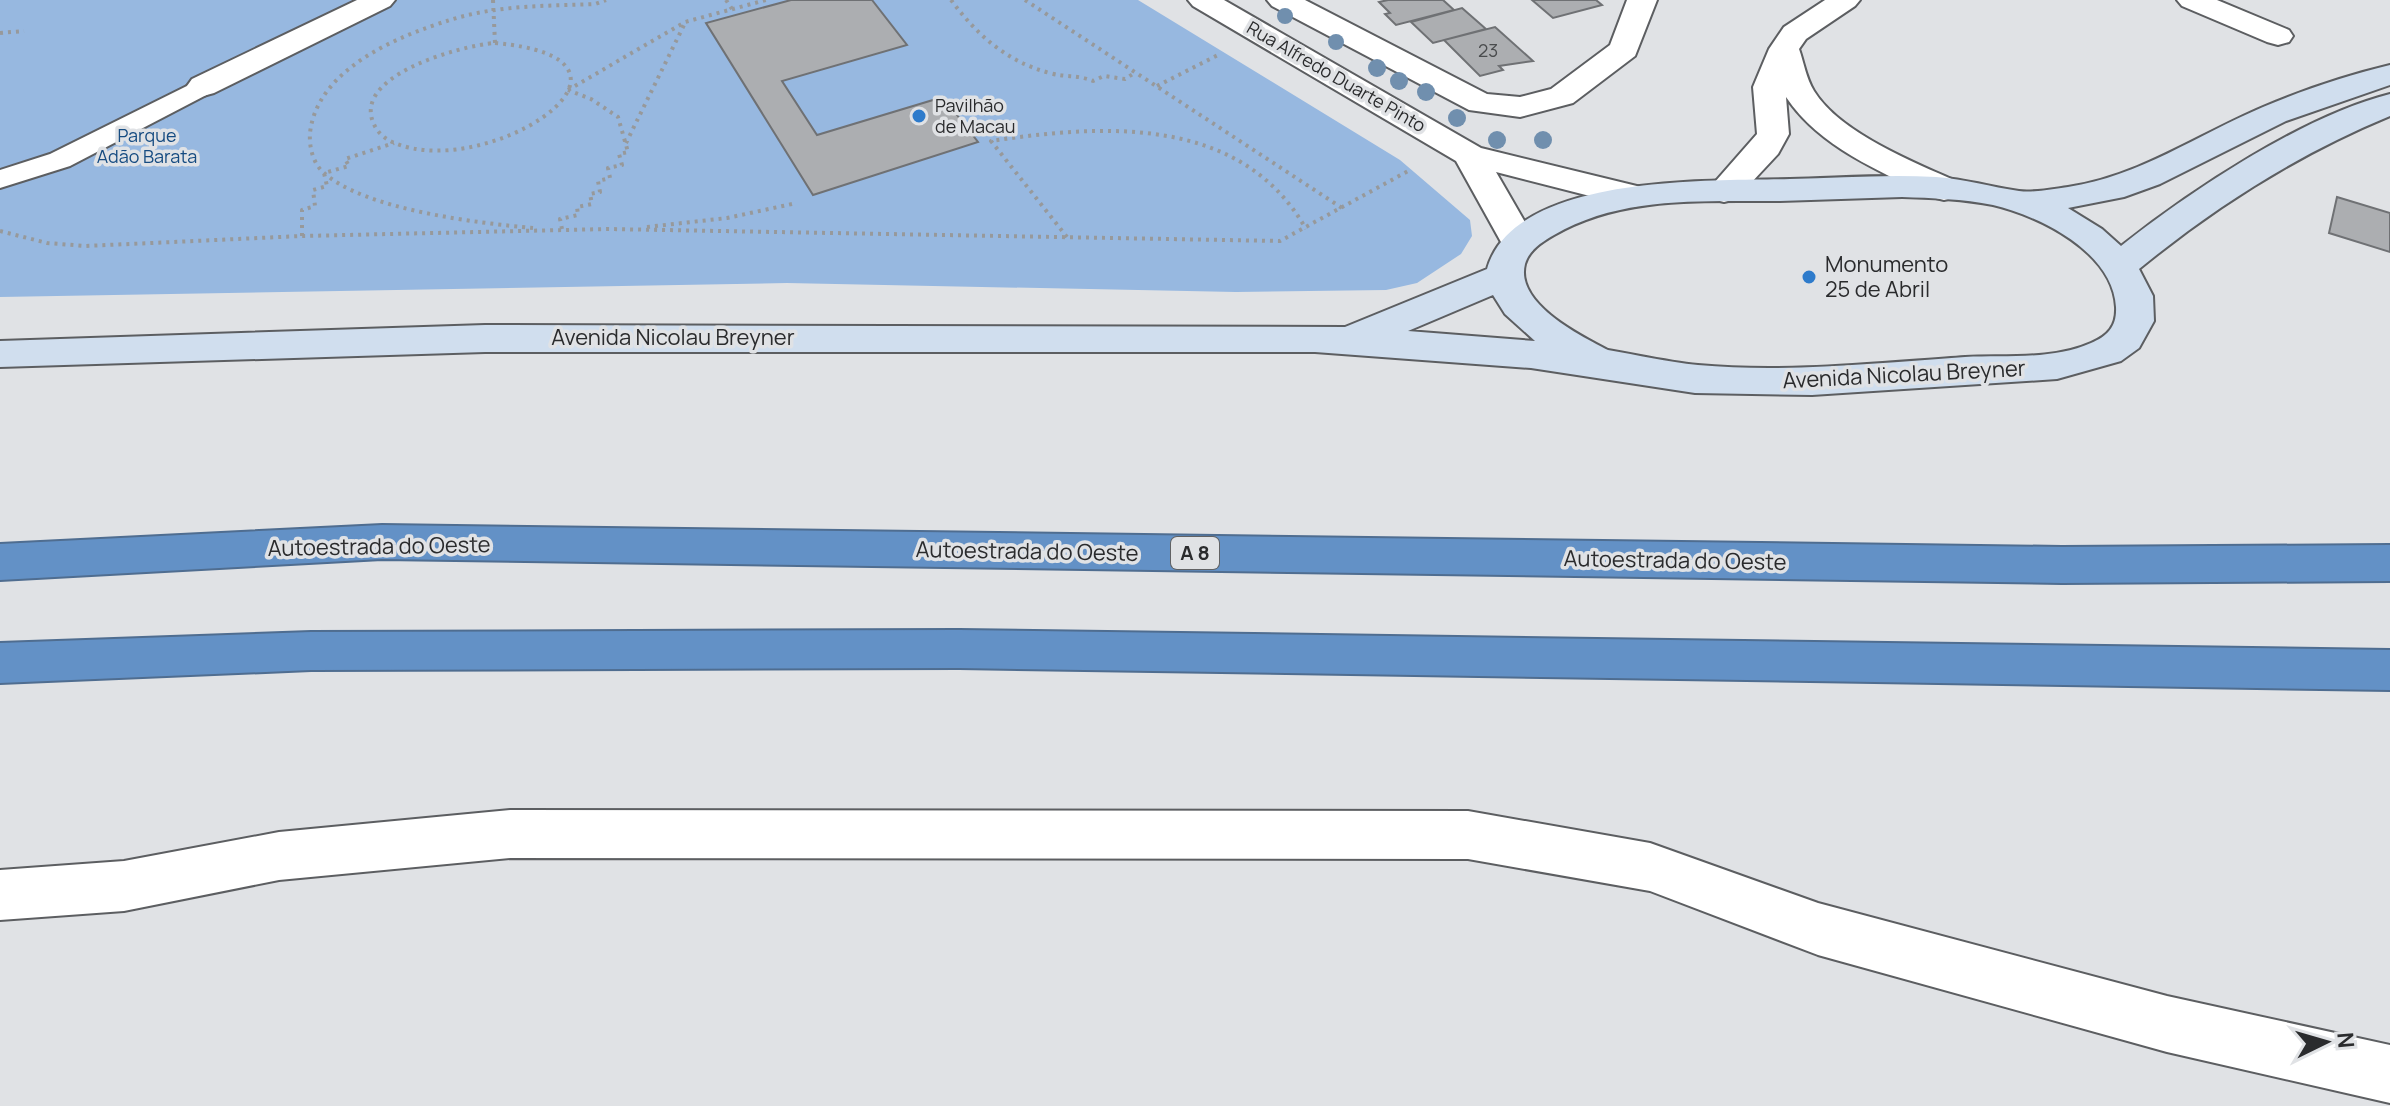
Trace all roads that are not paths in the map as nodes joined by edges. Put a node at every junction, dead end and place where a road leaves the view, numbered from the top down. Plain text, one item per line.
1 (380, 0) edge
2 (1203, 0) edge
3 (1282, 0) edge
4 (1642, 0) edge
5 (1845, 0) edge
6 (2192, 0) edge
7 (2278, 36) dead end
8 (1784, 49) junction
9 (203, 86) joint
10 (2390, 97) edge
11 (1462, 151) junction
12 (0, 179) edge
13 (1944, 189) junction
14 (1724, 191) junction
15 (1633, 196) junction
16 (2021, 202) junction
17 (1511, 259) junction
18 (2120, 265) junction
19 (1346, 340) junction
20 (0, 354) edge
21 (1597, 361) junction
22 (0, 562) edge
23 (2390, 563) edge
24 (0, 663) edge
25 (2390, 670) edge
26 (0, 895) edge
27 (2390, 1074) edge

1 - 9 street
2 - 11 street, Rua Alfredo Duarte Pinto
3 - 4 street
5 - 8 street
6 - 7 street
8 - 13 street
8 - 14 street
9 - 12 street
10 - 16 main road, Avenida Nicolau Breyner
10 - 18 main road, Avenida Nicolau Breyner
11 - 15 street, Rua Alfredo Duarte Pinto
11 - 17 street
13 - 14 main road, Avenida Nicolau Breyner
13 - 16 main road, Avenida Nicolau Breyner
14 - 15 main road, Avenida Nicolau Breyner
15 - 17 main road, Avenida Nicolau Breyner
16 - 18 main road, Avenida Nicolau Breyner
17 - 19 main road, Avenida Nicolau Breyner
17 - 21 main road, Avenida Nicolau Breyner
18 - 21 main road, Avenida Nicolau Breyner
19 - 20 main road, Avenida Nicolau Breyner
19 - 21 main road, Avenida Nicolau Breyner
22 - 23 highway, Autoestrada do Oeste / A 8
24 - 25 highway
26 - 27 street

